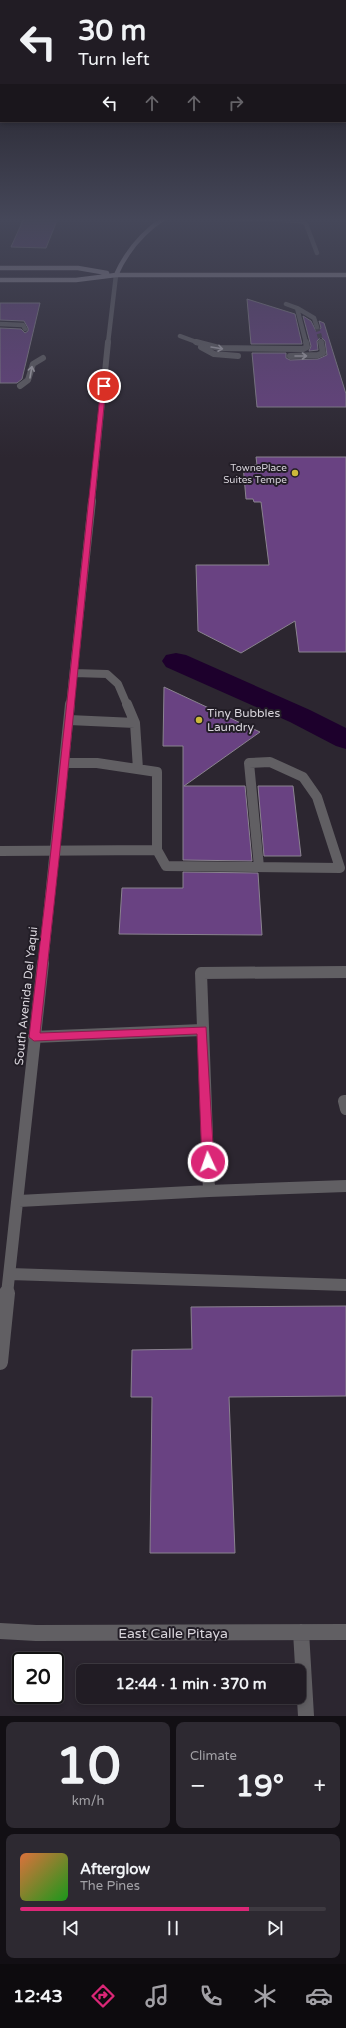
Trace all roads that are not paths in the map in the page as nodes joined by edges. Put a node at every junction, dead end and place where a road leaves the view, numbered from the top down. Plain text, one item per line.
1 (113, 298) edge
2 (286, 304) dead end
3 (297, 308) junction
4 (0, 324) edge
5 (317, 327) tunnel mouth
6 (25, 329) dead end
7 (180, 336) dead end
8 (321, 341) tunnel mouth
9 (197, 343) junction
10 (248, 356) dead end
11 (279, 356) dead end
12 (43, 358) dead end
13 (20, 386) dead end
14 (74, 673) junction
15 (69, 720) junction
16 (135, 724) junction
17 (64, 763) junction
18 (138, 769) junction
19 (56, 850) junction
20 (157, 850) junction
21 (0, 851) edge
22 (259, 867) junction
23 (346, 972) edge
24 (202, 1030) junction
25 (34, 1037) junction
26 (346, 1101) edge
27 (346, 1109) edge
28 (346, 1186) edge
29 (210, 1191) junction
30 (19, 1201) junction
31 (10, 1274) junction
32 (346, 1285) edge
33 (0, 1362) edge
34 (0, 1632) edge
35 (301, 1632) junction
36 (346, 1632) edge
37 (306, 1716) edge

1 - 14 street, South Avenida Del Yaqui
2 - 3 street
3 - 5 street
9 -> 3 street
4 - 6 street
7 - 9 street
11 -> 8 street
9 - 10 street
13 -> 12 street
14 - 15 street, South Avenida Del Yaqui
14 - 16 street
15 - 16 street
15 - 17 street, South Avenida Del Yaqui
16 - 18 street
17 - 18 street
17 - 19 street, South Avenida Del Yaqui
18 - 20 street
19 - 20 street
19 - 21 street
19 - 25 street, South Avenida Del Yaqui
20 - 22 street
22 - 22 street
23 - 24 street
24 - 25 street
24 - 29 street
25 - 30 street, South Avenida Del Yaqui
26 - 27 street
28 - 29 street
29 - 30 street
30 - 31 street, South Avenida Del Yaqui
31 - 32 street
31 - 33 street, South Avenida Del Yaqui
34 - 35 street, East Calle Pitaya
35 - 36 street, East Calle Pitaya
35 - 37 street

